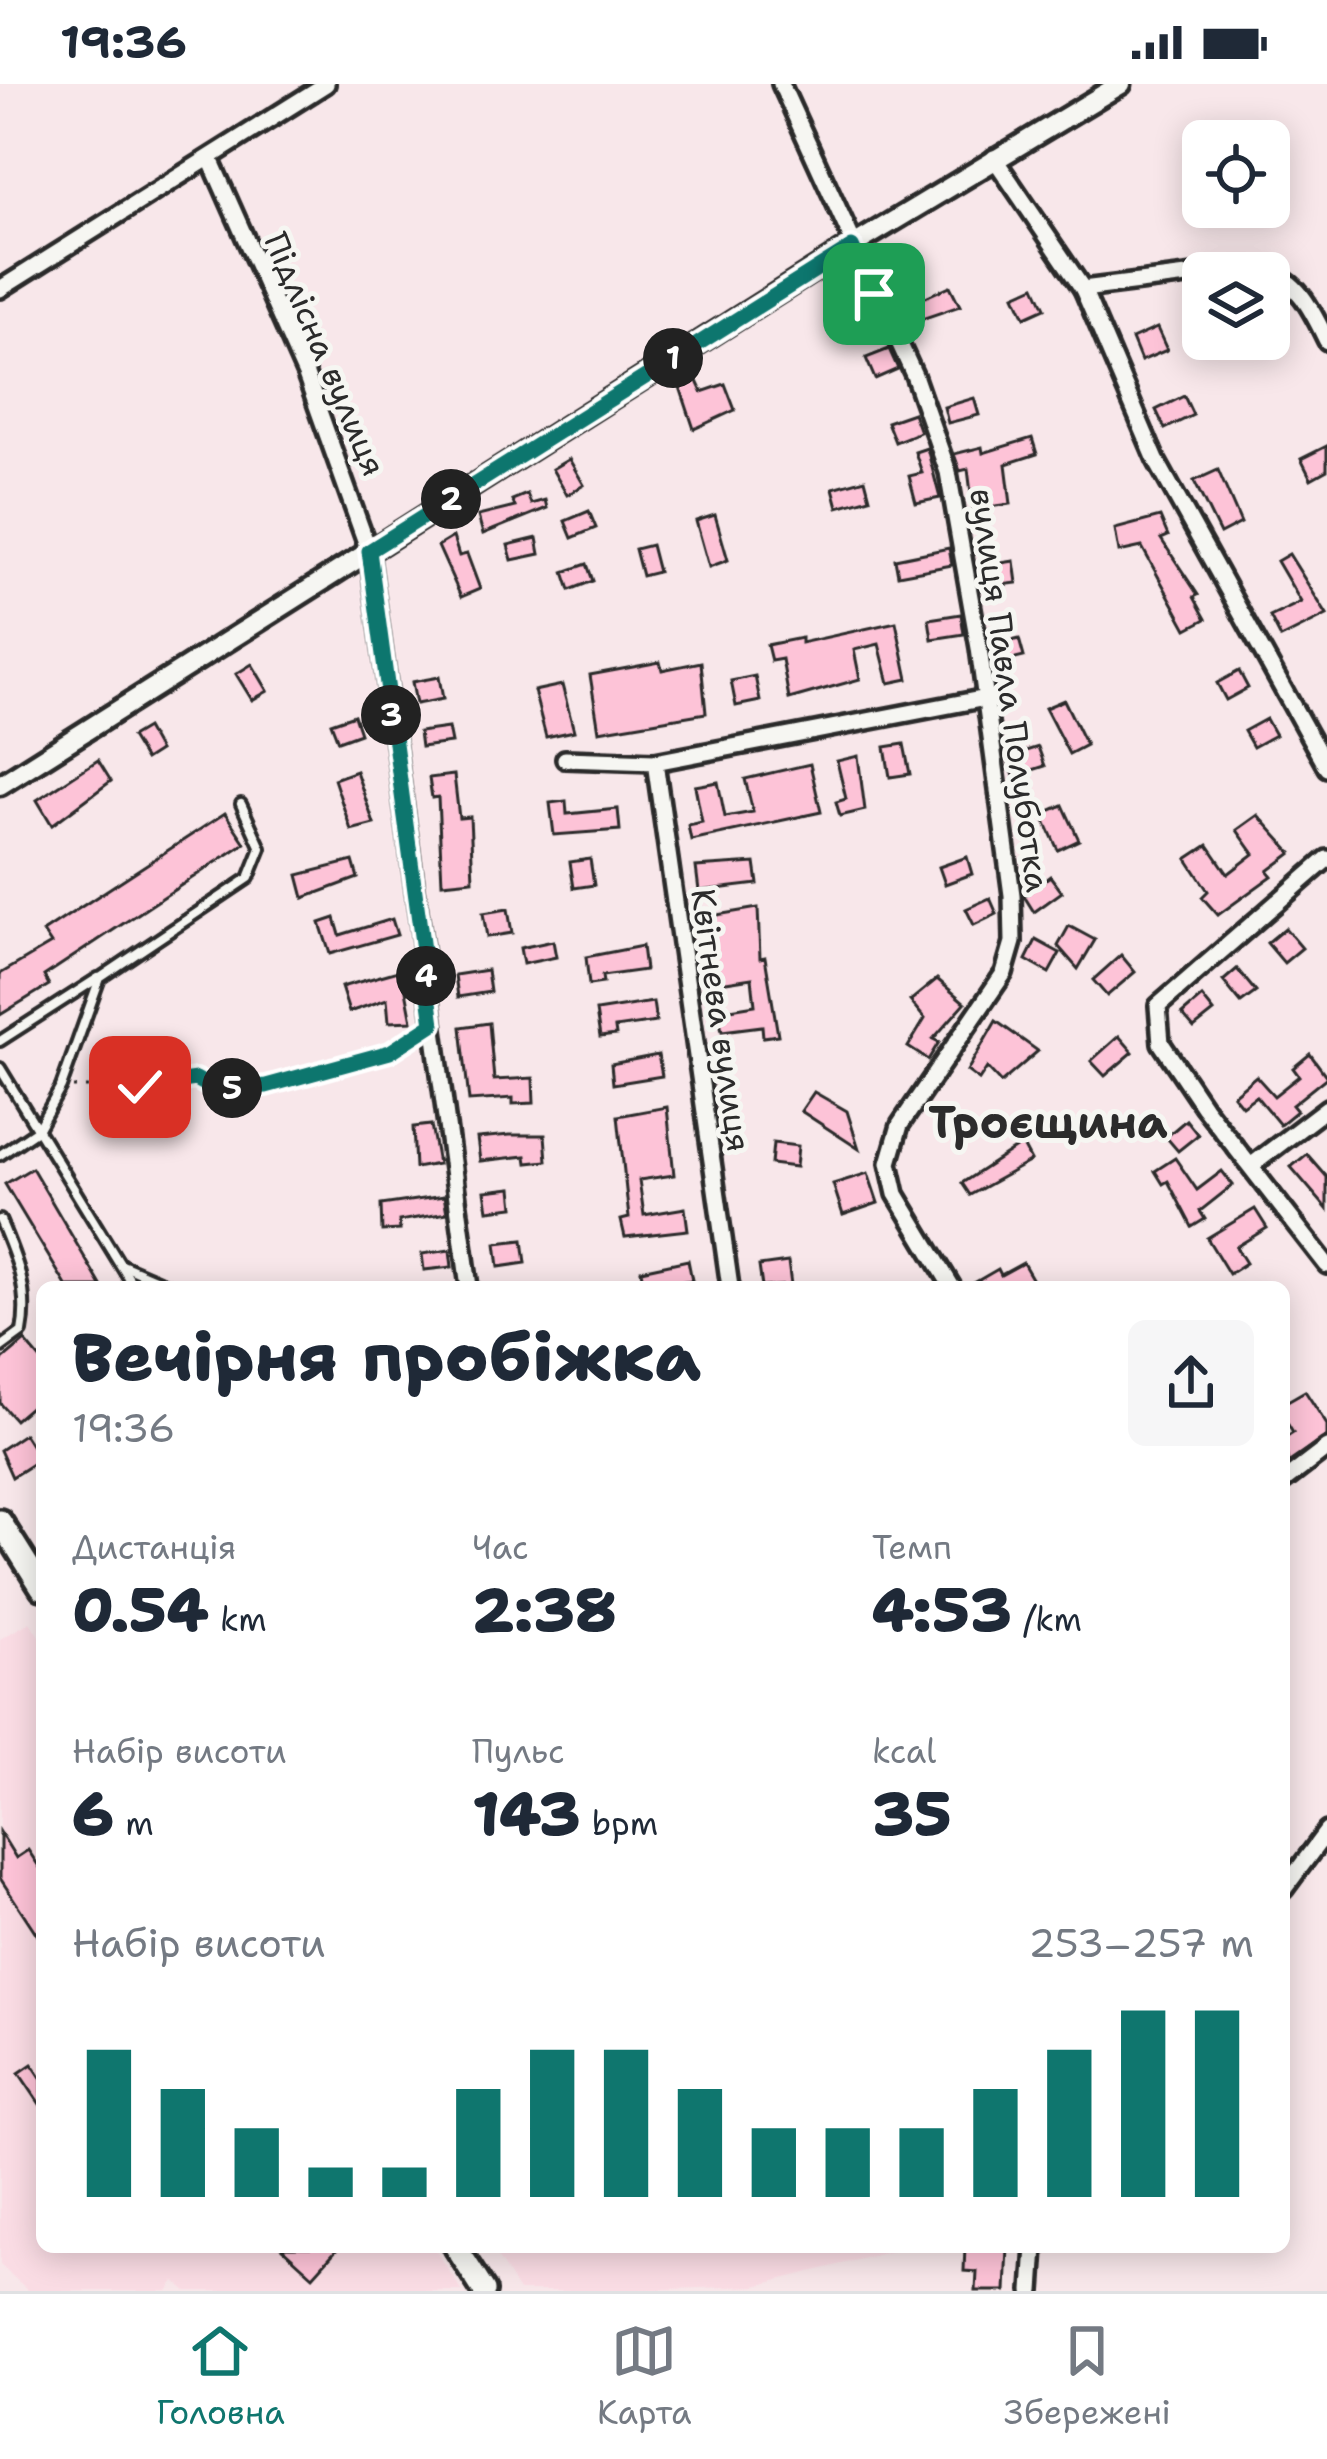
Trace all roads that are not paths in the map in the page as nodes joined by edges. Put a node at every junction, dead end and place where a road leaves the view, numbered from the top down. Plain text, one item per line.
1 (326, 84) edge
2 (781, 84) edge
3 (1121, 84) edge
4 (994, 158) junction
5 (211, 160) junction
6 (852, 247) junction
7 (1182, 276) edge
8 (1290, 286) edge
9 (1083, 289) junction
10 (0, 290) edge
11 (1327, 341) edge
12 (369, 551) junction
13 (986, 698) junction
14 (565, 760) dead end
15 (655, 762) junction
16 (1327, 768) edge
17 (0, 784) edge
18 (241, 804) dead end
19 (1327, 859) edge
20 (100, 978) junction
21 (0, 1041) edge
22 (0, 1069) edge
23 (1327, 1108) edge
24 (37, 1130) junction
25 (0, 1154) edge
26 (1252, 1165) junction
27 (0, 1220) edge
28 (120, 1264) junction
29 (1327, 1265) edge
30 (130, 1281) edge
31 (159, 1281) edge
32 (469, 1281) edge
33 (729, 1281) edge
34 (948, 1281) edge
35 (0, 1348) edge
36 (1327, 1448) edge
37 (1290, 1476) edge
38 (0, 1521) edge
39 (36, 1578) edge
40 (1327, 1831) edge
41 (1290, 1881) edge
42 (460, 2253) edge
43 (1035, 2253) edge
44 (484, 2291) edge
45 (1032, 2291) edge

1 - 5 street
2 - 6 street, вулиця Павла Полуботка
3 - 4 street
4 - 6 street
4 - 9 street
5 - 10 street
5 - 12 street, Підлісна вулиця
6 - 12 street
6 - 13 street, вулиця Павла Полуботка
7 - 9 street
8 - 11 street
9 - 16 street
12 - 17 street
12 - 32 street, Підлісна вулиця
13 - 15 street
13 - 34 street, вулиця Павла Полуботка
14 - 15 street
15 - 33 street, Квітнева вулиця
18 - 20 lane
19 - 26 street
20 - 21 lane
20 - 24 lane
22 - 24 lane
23 - 26 street
24 - 25 lane
24 - 28 lane
26 - 29 street
27 - 35 lane
28 - 30 lane
28 - 31 lane
36 - 37 street
38 - 39 main road
40 - 41 street
42 - 44 main road
43 - 45 street

